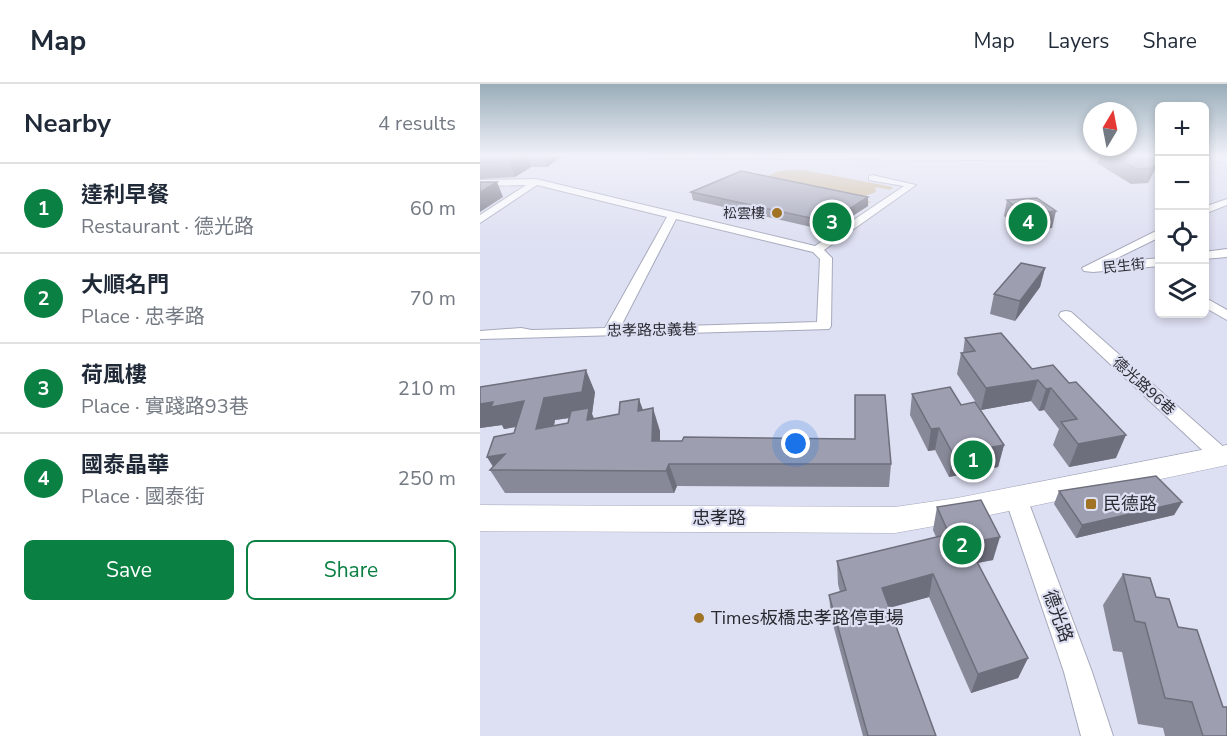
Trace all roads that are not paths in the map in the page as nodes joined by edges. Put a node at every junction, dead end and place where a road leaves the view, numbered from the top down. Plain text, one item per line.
1 (531, 185) edge
2 (550, 185) edge
3 (911, 185) edge
4 (1227, 202) edge
5 (1207, 210) edge
6 (672, 216) junction
7 (480, 220) edge
8 (1155, 234) edge
9 (817, 250) junction
10 (1227, 253) edge
11 (1209, 255) edge
12 (1155, 263) edge
13 (1146, 264) junction
14 (1155, 269) edge
15 (1209, 304) edge
16 (1066, 315) dead end
17 (1227, 316) edge
18 (611, 331) junction
19 (480, 335) edge
20 (1224, 456) edge
21 (1016, 498) junction
22 (480, 518) edge
23 (1097, 736) edge

1 - 7 street
2 - 6 street
3 - 9 street
4 - 5 street
6 - 9 street
6 - 18 street
8 - 13 street, 民生街
9 - 18 street, 忠孝路忠義巷
10 - 11 street
12 - 13 street, 民生街
13 - 14 street
15 - 17 street
16 - 20 street, 德光路96巷
18 - 19 street, 忠孝路忠義巷
20 - 21 street
21 - 22 street, 忠孝路
21 - 23 street, 德光路

